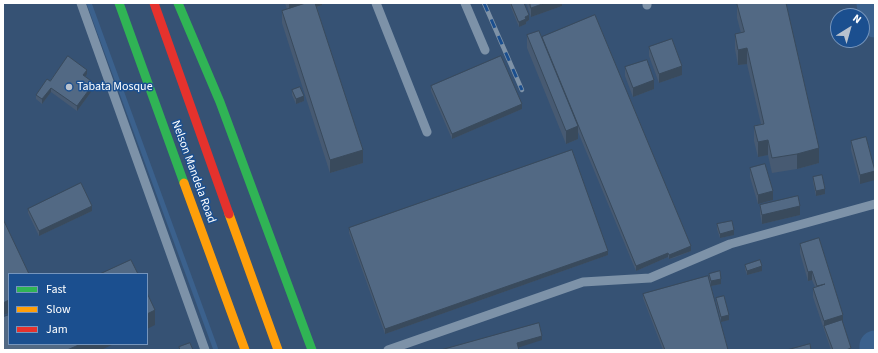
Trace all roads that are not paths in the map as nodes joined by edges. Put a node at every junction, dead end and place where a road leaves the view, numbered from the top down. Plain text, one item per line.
1 (81, 3) edge
2 (119, 3) edge
3 (154, 3) edge
4 (178, 3) edge
5 (376, 3) edge
6 (465, 3) edge
7 (484, 50) dead end
8 (426, 132) dead end
9 (871, 205) edge
10 (205, 350) edge
11 (245, 350) edge
12 (278, 350) edge
13 (312, 350) edge
14 (388, 350) edge

1 - 10 lane
2 - 11 main road, Nelson Mandela Road
3 - 12 main road, Nelson Mandela Road
4 - 13 main road
5 - 8 lane
6 - 7 lane
9 - 14 lane

